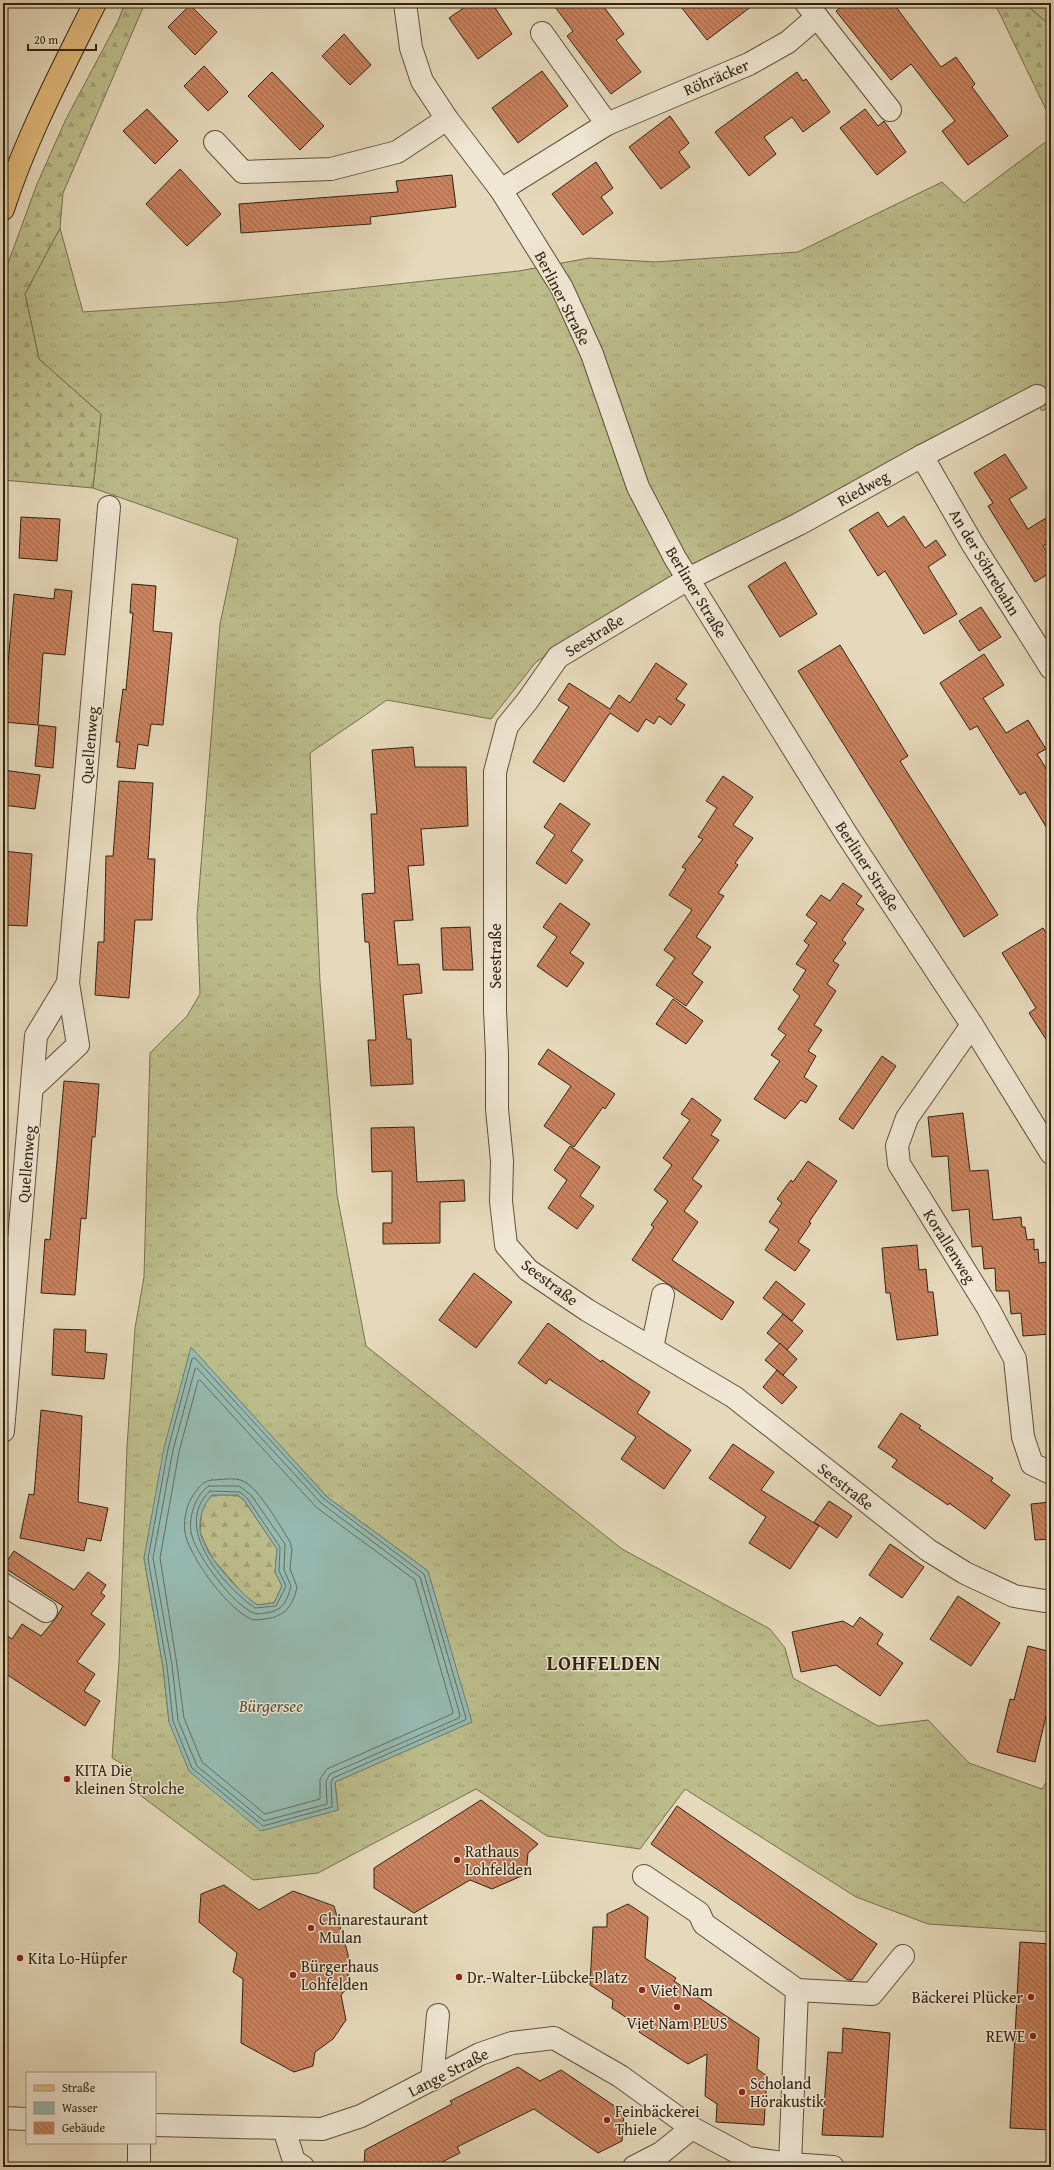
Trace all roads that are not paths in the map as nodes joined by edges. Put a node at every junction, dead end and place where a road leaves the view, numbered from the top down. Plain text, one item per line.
1 (95, 3) edge
2 (405, 3) edge
3 (811, 10) edge
4 (542, 33) dead end
5 (890, 110) dead end
6 (447, 119) junction
7 (607, 124) junction
8 (215, 142) dead end
9 (501, 190) junction
10 (3, 210) edge
11 (1037, 396) dead end
12 (922, 456) junction
13 (110, 507) dead end
14 (688, 579) junction
15 (1051, 668) edge
16 (68, 983) junction
17 (972, 1025) junction
18 (32, 1088) junction
19 (1043, 1122) edge
20 (1051, 1153) edge
21 (663, 1296) dead end
22 (652, 1348) junction
23 (3, 1431) edge
24 (1051, 1473) edge
25 (3, 1584) edge
26 (1051, 1602) edge
27 (46, 1611) dead end
28 (644, 1876) dead end
29 (903, 1956) dead end
30 (797, 1990) junction
31 (438, 2015) dead end
32 (432, 2080) junction
33 (3, 2118) edge
34 (26, 2119) edge
35 (156, 2125) edge
36 (692, 2128) junction
37 (284, 2129) junction
38 (139, 2144) edge
39 (790, 2164) junction
40 (138, 2167) edge
41 (303, 2167) edge
42 (634, 2167) edge
43 (833, 2167) edge

1 - 10 main road
2 - 6 street, Berliner Straße
3 - 5 street, Röhräcker
3 - 7 street, Röhräcker
4 - 7 street
6 - 8 street
6 - 9 street, Berliner Straße
7 - 9 street, Röhräcker
9 - 14 street, Berliner Straße
11 - 12 street, Riedweg
12 - 14 street, Riedweg
12 - 15 street, An der Söhrebahn
13 - 16 street, Quellenweg
14 - 17 street, Berliner Straße
14 - 22 street, Seestraße
16 - 18 street, Quellenweg
16 - 18 street, Quellenweg
17 - 19 street, Berliner Straße
17 - 24 street, Korallenweg
18 - 23 street, Quellenweg
19 - 20 street, Berliner Straße
21 - 22 street
22 - 26 street, Seestraße
25 - 27 street
28 - 30 street
29 - 30 street
30 - 39 street
31 - 32 street
32 - 36 street, Lange Straße
32 - 37 street, Lange Straße
33 - 34 street
35 - 37 street, Lange Straße
36 - 39 street, Lange Straße
36 - 42 street
37 - 41 street
38 - 40 street
39 - 43 street, Lange Straße

